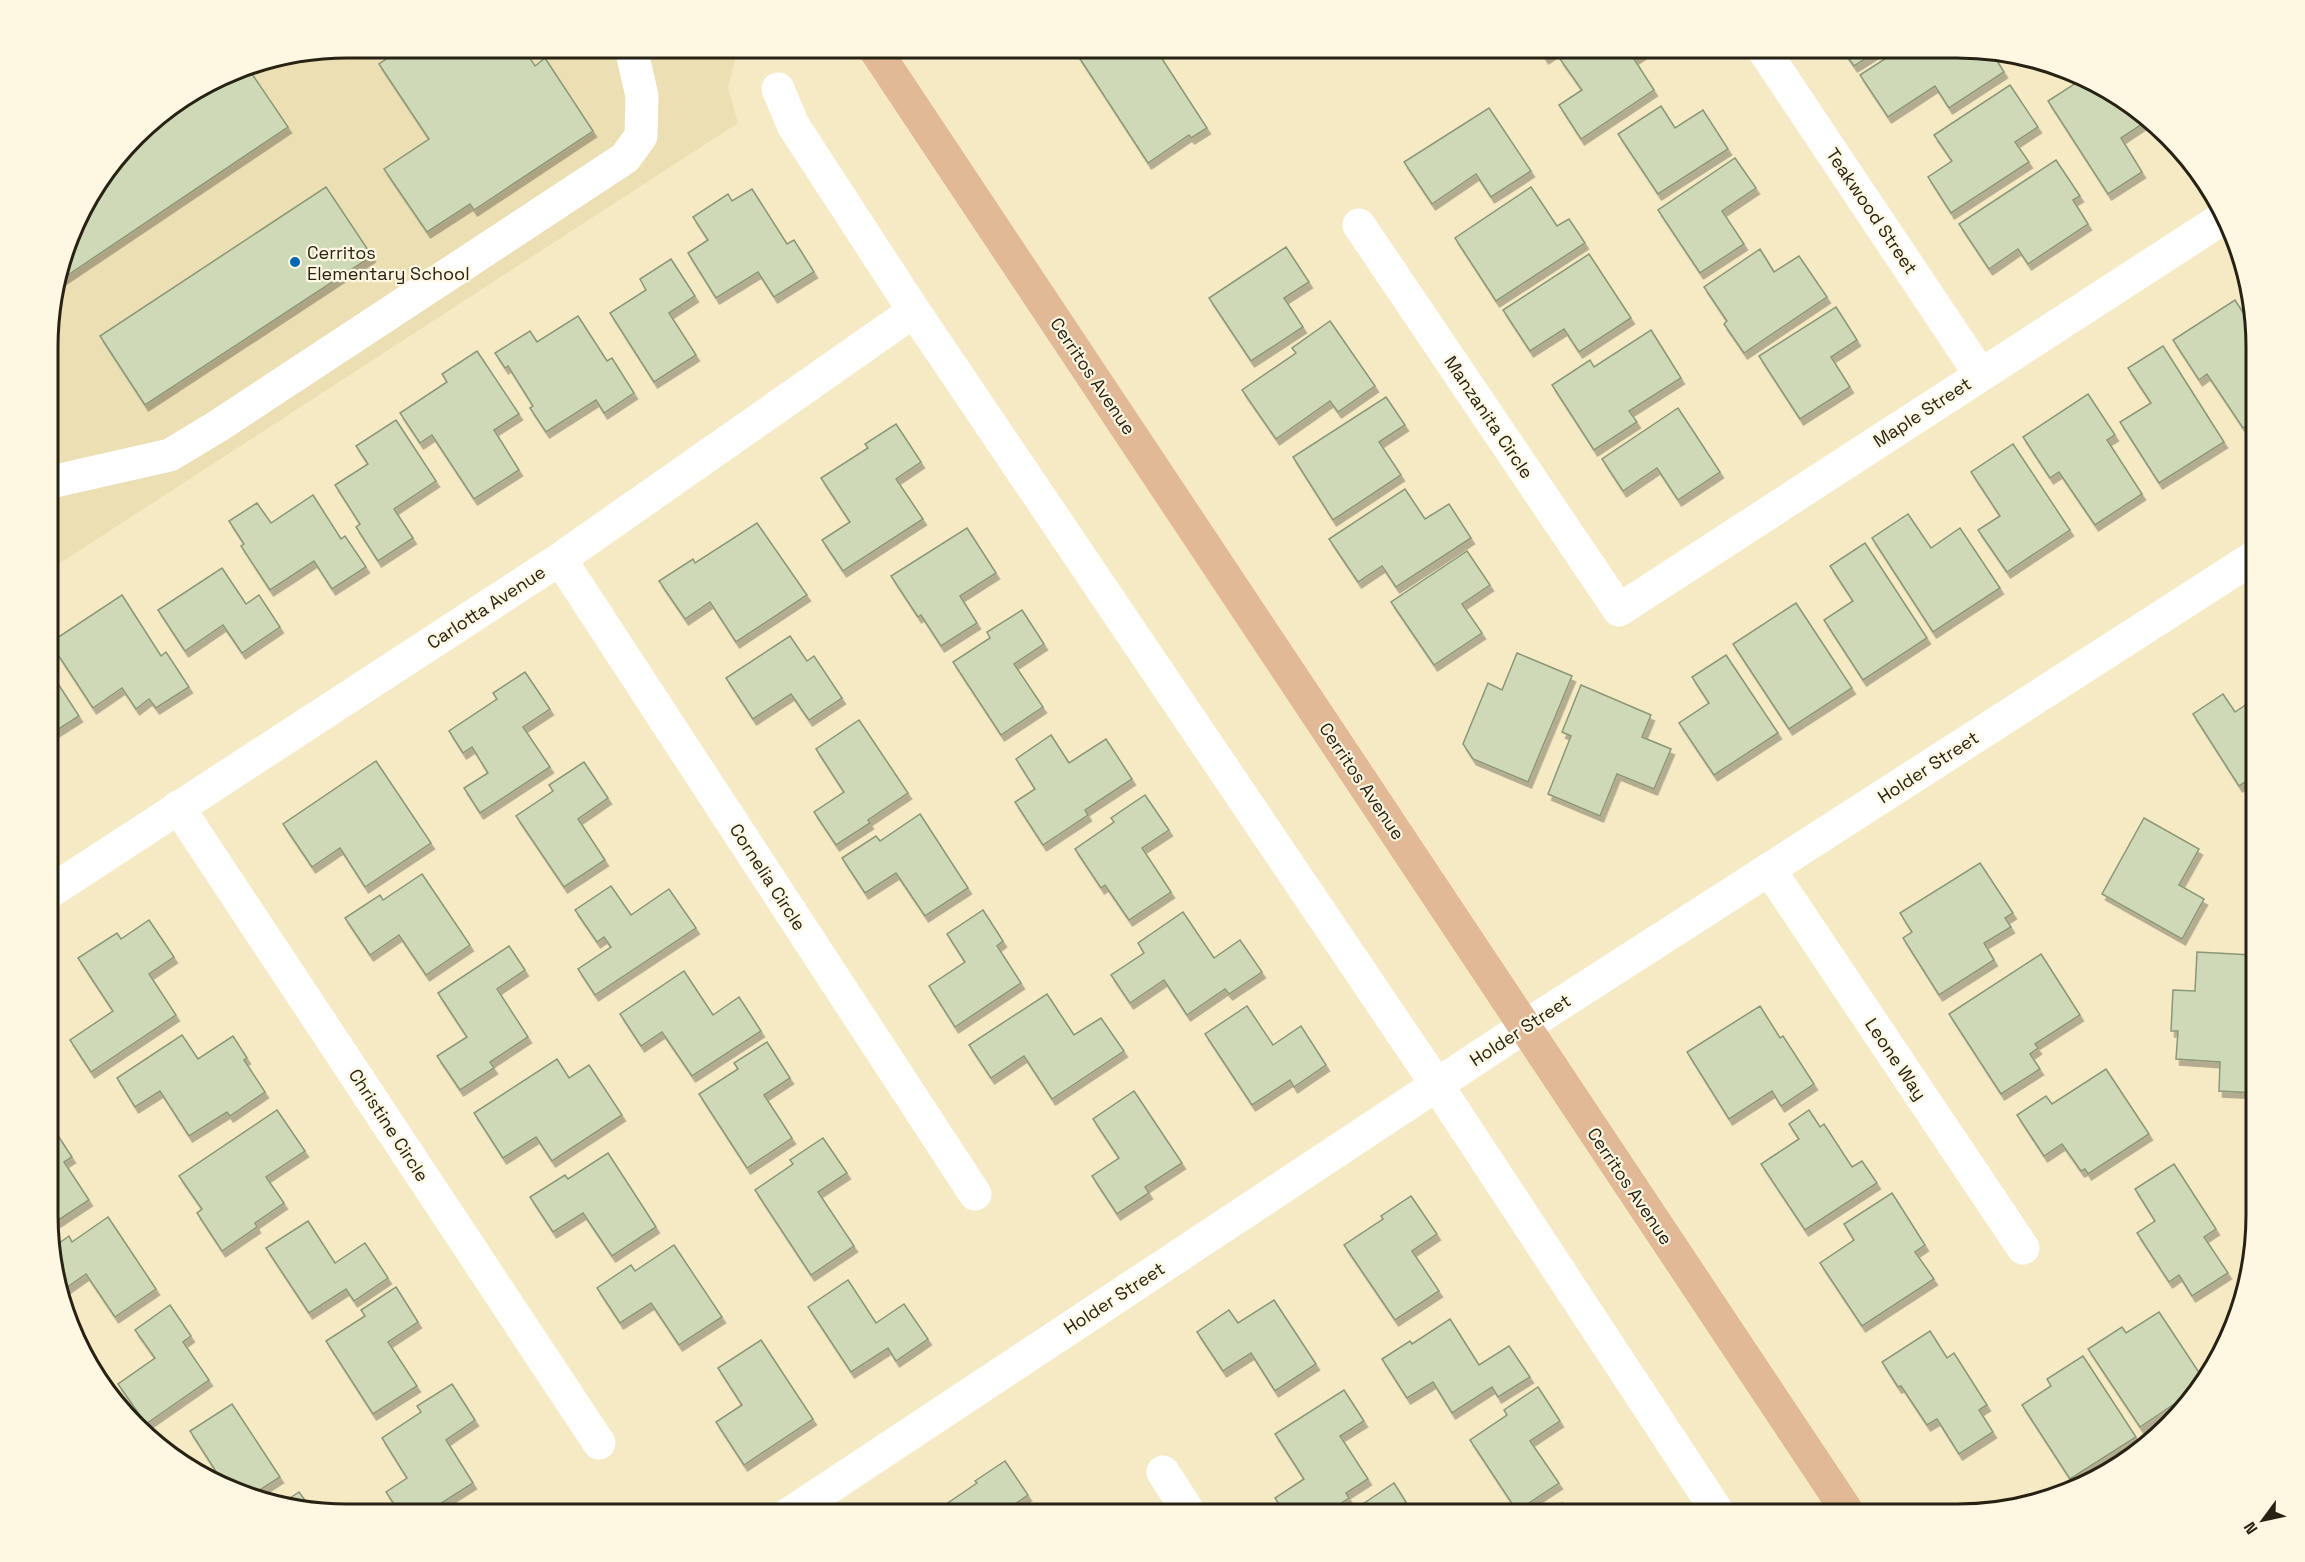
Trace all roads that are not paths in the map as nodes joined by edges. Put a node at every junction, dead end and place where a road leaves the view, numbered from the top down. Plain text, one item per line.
1 (633, 58) edge
2 (881, 58) edge
3 (1769, 58) edge
4 (778, 89) dead end
5 (2218, 221) edge
6 (1359, 225) dead end
7 (914, 311) junction
8 (1980, 374) junction
9 (58, 480) edge
10 (560, 559) junction
11 (2246, 562) edge
12 (1619, 610) joint
13 (178, 807) junction
14 (1769, 869) junction
15 (58, 886) edge
16 (1524, 1027) junction
17 (1437, 1085) junction
18 (975, 1194) dead end
19 (2023, 1248) dead end
20 (599, 1443) dead end
21 (1163, 1472) dead end
22 (804, 1504) edge
23 (1184, 1504) edge
24 (1712, 1504) edge
25 (1842, 1504) edge

1 - 9 street
2 - 16 main road, Cerritos Avenue
3 - 8 street, Teakwood Street
4 - 7 street
5 - 8 street, Maple Street
6 - 12 street, Manzanita Circle
7 - 10 street, Carlotta Avenue
7 - 17 street
8 - 12 street, Maple Street
10 - 13 street, Carlotta Avenue
10 - 18 street, Cornelia Circle
11 - 14 street, Holder Street
13 - 15 street, Carlotta Avenue
13 - 20 street, Christine Circle
14 - 16 street, Holder Street
14 - 19 street, Leone Way
16 - 17 street, Holder Street
16 - 25 main road, Cerritos Avenue
17 - 22 street, Holder Street
17 - 24 street
21 - 23 street

